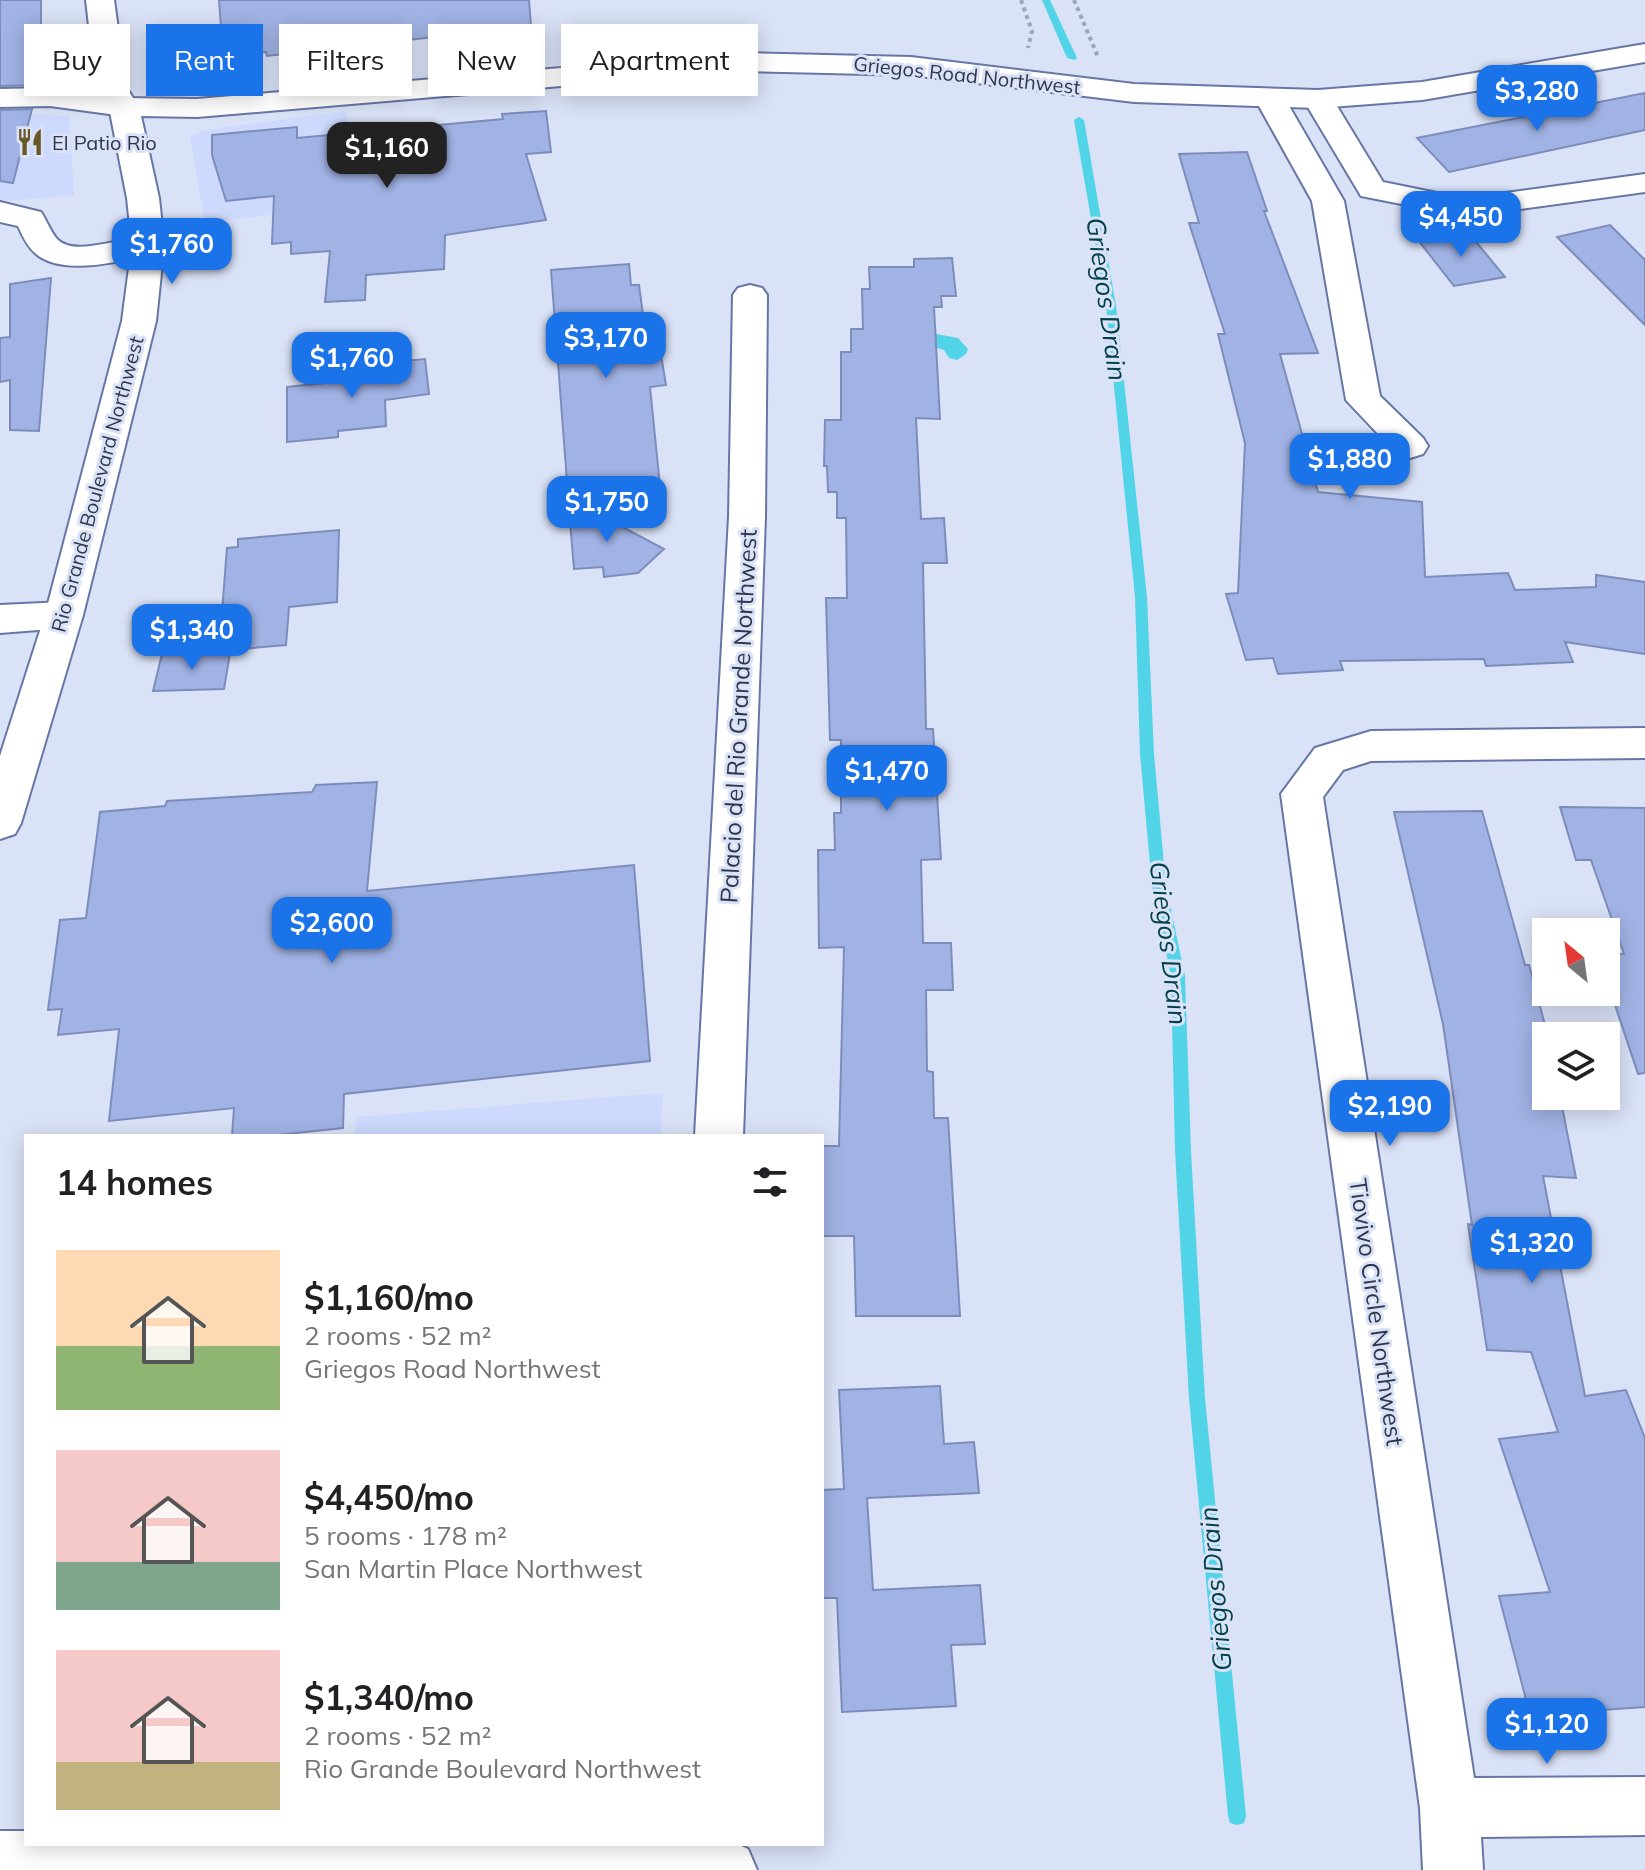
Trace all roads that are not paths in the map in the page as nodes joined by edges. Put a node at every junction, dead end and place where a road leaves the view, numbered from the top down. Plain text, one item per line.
1 (100, 0) edge
2 (1645, 53) edge
3 (0, 98) edge
4 (1270, 99) junction
5 (1318, 99) junction
6 (124, 107) junction
7 (1645, 183) edge
8 (0, 212) edge
9 (148, 245) junction
10 (750, 295) dead end
11 (1410, 446) dead end
12 (64, 615) junction
13 (0, 619) edge
14 (1645, 743) edge
15 (0, 823) edge
16 (719, 1134) edge
17 (1645, 1806) edge
18 (1449, 1808) junction
19 (0, 1861) edge
20 (694, 1861) edge
21 (1453, 1870) edge

1 - 6 street, Rio Grande Boulevard Northwest
2 - 5 street, Griegos Road Northwest
3 - 6 street, Griegos Road Northwest
4 - 5 street, Griegos Road Northwest
4 - 6 street, Griegos Road Northwest
4 - 11 street
5 - 7 street
6 - 9 street, Rio Grande Boulevard Northwest
8 - 9 street
9 - 12 street, Rio Grande Boulevard Northwest
10 - 16 street, Palacio del Rio Grande Northwest
12 - 13 street
12 - 15 street, Rio Grande Boulevard Northwest
14 - 18 street, Tiovivo Circle Northwest
17 - 18 street
18 - 21 street, Tiovivo Circle Northwest
19 - 20 street

